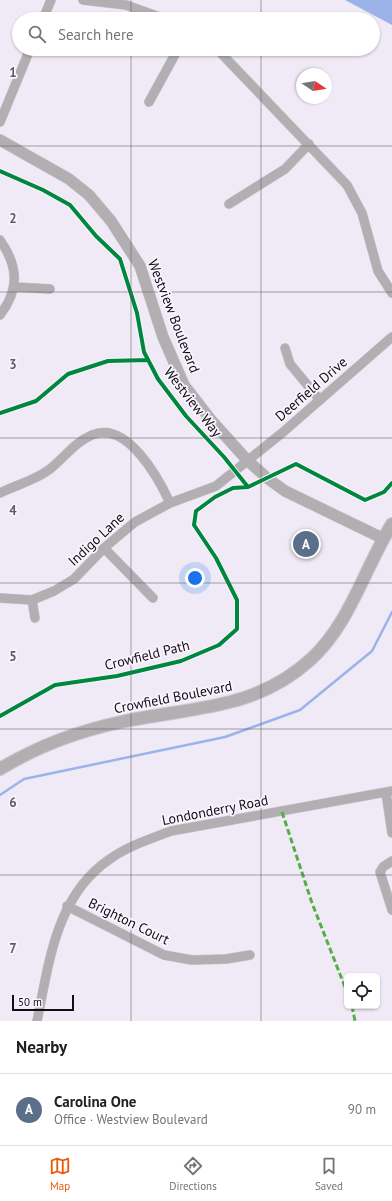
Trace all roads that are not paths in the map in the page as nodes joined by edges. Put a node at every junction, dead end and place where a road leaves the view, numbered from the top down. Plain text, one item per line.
1 (51, 0) edge
2 (83, 0) edge
3 (46, 12) edge
4 (146, 12) edge
5 (27, 56) edge
6 (174, 56) edge
7 (224, 56) edge
8 (149, 102) dead end
9 (0, 122) edge
10 (0, 140) edge
11 (308, 144) junction
12 (229, 204) dead end
13 (0, 240) edge
14 (15, 287) junction
15 (50, 289) dead end
16 (392, 293) edge
17 (0, 315) edge
18 (392, 337) edge
19 (285, 348) dead end
20 (319, 399) junction
21 (248, 460) junction
22 (0, 492) edge
23 (170, 504) junction
24 (392, 524) edge
25 (387, 540) edge
26 (104, 548) junction
27 (0, 598) edge
28 (153, 598) dead end
29 (32, 600) junction
30 (35, 618) dead end
31 (0, 770) edge
32 (389, 792) edge
33 (392, 833) edge
34 (392, 861) edge
35 (67, 906) junction
36 (392, 910) edge
37 (250, 955) dead end
38 (37, 1021) edge

1 - 3 street
2 - 4 street
5 - 9 street
6 - 8 street
7 - 11 street
10 - 21 street, Westview Boulevard
11 - 12 street
11 - 16 street
13 - 14 street
14 - 15 street
14 - 17 street
18 - 20 street, Deerfield Drive
19 - 20 street
20 - 21 street, Deerfield Drive
21 - 23 street, Indigo Lane
21 - 25 street, Westview Boulevard
22 - 23 street
23 - 26 street, Indigo Lane
24 - 25 main road, Crowfield Boulevard
25 - 31 main road, Crowfield Boulevard
26 - 28 street
26 - 29 street, Indigo Lane
27 - 29 street, Indigo Lane
29 - 30 street
32 - 33 street
32 - 35 street, Londonderry Road
34 - 36 street
35 - 37 street, Brighton Court
35 - 38 street, Londonderry Road

